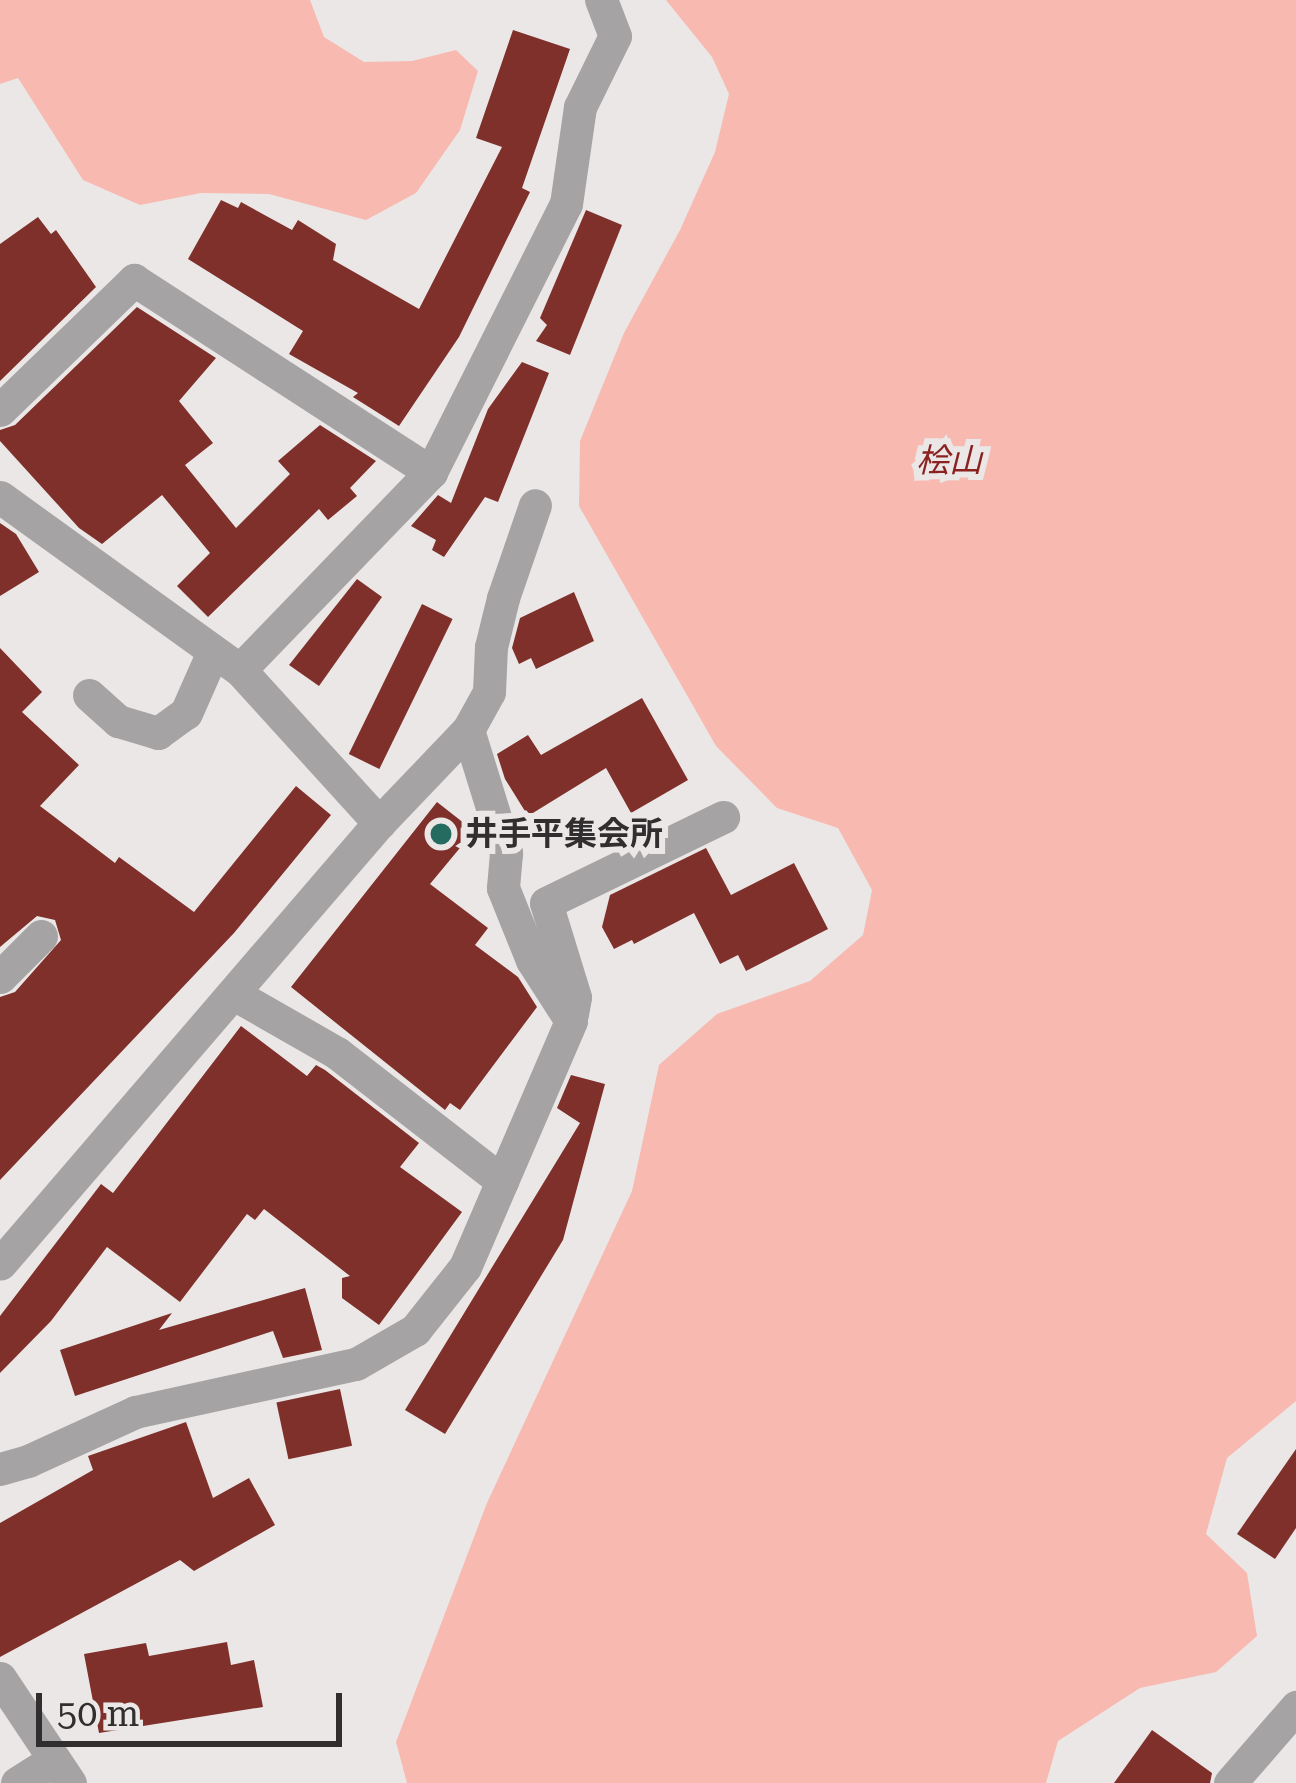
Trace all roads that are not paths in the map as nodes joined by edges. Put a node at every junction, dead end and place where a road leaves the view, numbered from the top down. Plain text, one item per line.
1 (601, 0) edge
2 (0, 410) edge
3 (431, 472) junction
4 (0, 497) edge
5 (536, 506) dead end
6 (226, 662) junction
7 (89, 694) dead end
8 (469, 730) junction
9 (723, 817) dead end
10 (379, 823) junction
11 (41, 937) dead end
12 (0, 977) edge
13 (234, 994) junction
14 (571, 1022) junction
15 (502, 1180) junction
16 (0, 1264) edge
17 (0, 1468) edge
18 (0, 1678) edge
19 (1296, 1707) edge
20 (62, 1772) edge
21 (17, 1783) edge
22 (1230, 1783) edge

1 - 3 street
2 - 3 street
3 - 6 street
4 - 6 street
5 - 8 street
6 - 7 street
6 - 10 street
8 - 10 street
8 - 14 street
9 - 14 street
10 - 13 street
11 - 12 street
13 - 15 street
13 - 16 street
14 - 15 street
15 - 17 street
18 - 20 street
19 - 22 street
20 - 21 street

